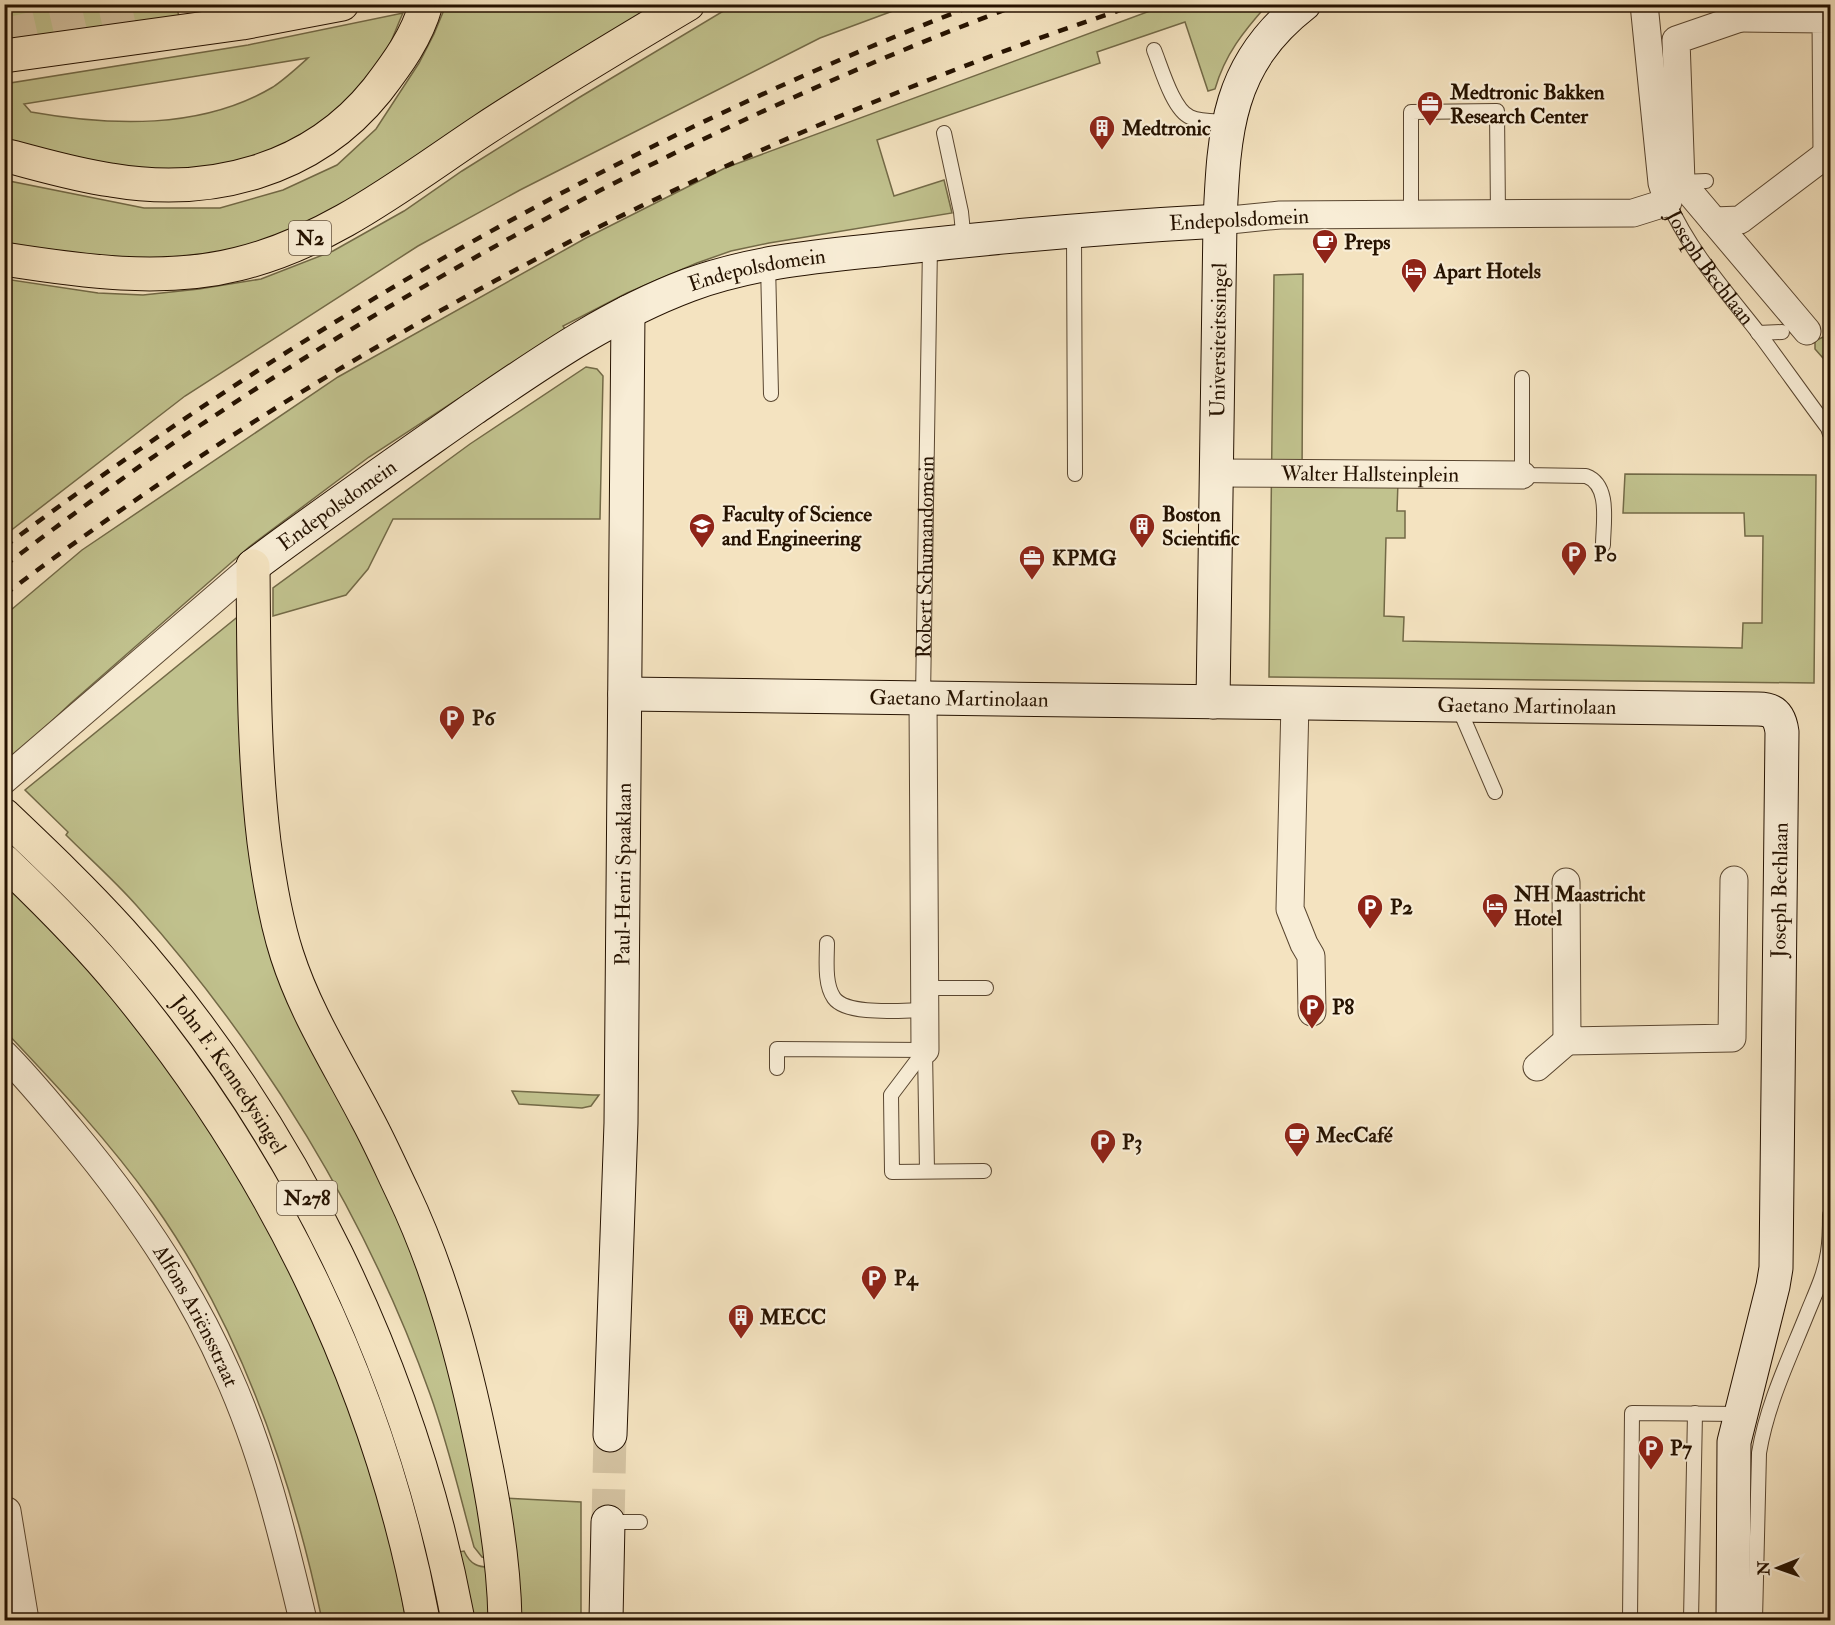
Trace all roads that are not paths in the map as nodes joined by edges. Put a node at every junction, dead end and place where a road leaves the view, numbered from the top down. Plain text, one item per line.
1 (342, 4) edge
2 (426, 4) edge
3 (688, 4) edge
4 (1304, 4) edge
5 (1644, 4) edge
6 (1154, 50) dead end
7 (4, 56) edge
8 (1228, 122) junction
9 (945, 133) dead end
10 (1829, 154) edge
11 (4, 155) edge
12 (1679, 187) junction
13 (1412, 214) junction
14 (1498, 214) junction
15 (1220, 221) junction
16 (1714, 221) junction
17 (1074, 231) junction
18 (964, 242) junction
19 (930, 245) junction
20 (4, 259) edge
21 (768, 262) junction
22 (628, 312) junction
23 (1794, 331) joint
24 (1758, 333) junction
25 (1522, 378) dead end
26 (771, 394) dead end
27 (1830, 434) edge
28 (1216, 473) junction
29 (1075, 474) dead end
30 (1522, 475) junction
31 (1603, 545) dead end
32 (253, 566) junction
33 (625, 694) junction
34 (923, 698) junction
35 (1213, 702) junction
36 (1295, 704) junction
37 (1458, 705) junction
38 (1758, 709) joint
39 (4, 780) edge
40 (1495, 792) dead end
41 (4, 815) edge
42 (6, 863) edge
43 (1734, 880) dead end
44 (1566, 882) dead end
45 (827, 943) dead end
46 (986, 988) dead end
47 (924, 999) junction
48 (1312, 1012) dead end
49 (1567, 1041) junction
50 (925, 1050) junction
51 (4, 1054) edge
52 (1537, 1067) dead end
53 (777, 1068) dead end
54 (927, 1171) junction
55 (984, 1171) dead end
56 (1830, 1215) edge
57 (1695, 1413) junction
58 (1740, 1414) junction
59 (610, 1435) tunnel mouth
60 (5, 1510) edge
61 (624, 1522) tunnel mouth
62 (26, 1620) edge
63 (303, 1620) edge
64 (423, 1620) edge
65 (458, 1620) edge
66 (505, 1620) edge
67 (606, 1620) edge
68 (1630, 1620) edge
69 (1691, 1620) edge
70 (1733, 1620) edge
71 (1755, 1620) edge

1 - 7 main road
2 - 11 main road
3 - 20 main road, N2
4 - 8 street, Universiteitssingel
5 - 12 street, Joseph Bechlaan
6 - 8 lane
8 - 15 street, Universiteitssingel
9 - 18 lane
10 - 12 street
10 - 16 street
12 - 14 street, Endepolsdomein
12 - 16 street
12 - 24 lane, Joseph Bechlaan
13 - 14 street, Endepolsdomein
13 - 14 lane
13 - 15 street, Endepolsdomein
15 - 17 street, Endepolsdomein
15 - 28 street, Universiteitssingel
16 - 23 street
17 - 18 street, Endepolsdomein
17 - 29 lane
18 - 19 street, Endepolsdomein
19 - 21 street, Endepolsdomein
19 - 34 lane, Robert Schumandomein
21 - 22 street, Endepolsdomein
21 - 26 lane
22 - 32 street, Endepolsdomein
22 - 33 street, Paul-Henri Spaaklaan
23 - 24 lane
24 - 27 lane, Joseph Bechlaan
25 - 30 lane
28 - 30 street, Walter Hallsteinplein
28 - 35 street, Universiteitssingel
30 - 31 lane
32 - 39 street, Endepolsdomein
32 - 66 main road
33 - 34 street, Gaetano Martinolaan
33 - 59 street, Paul-Henri Spaaklaan
34 - 35 street, Gaetano Martinolaan
34 - 47 street, Robert Schumandomein
35 - 36 street, Gaetano Martinolaan
36 - 37 street, Gaetano Martinolaan
36 - 48 street
37 - 38 street, Gaetano Martinolaan
37 - 40 lane
38 - 58 street, Joseph Bechlaan
41 - 65 main road, John F. Kennedysingel / N278
42 - 64 main road, John F. Kennedysingel / N278
43 - 49 street
44 - 49 street
45 - 47 lane
46 - 47 lane
47 - 50 street, Robert Schumandomein
49 - 52 street
50 - 53 lane
50 - 54 lane
50 - 54 lane
51 - 63 street, Alfons Ariënsstraat
54 - 55 lane
56 - 71 lane
57 - 58 lane
57 - 68 lane
57 - 69 lane
58 - 70 street, Joseph Bechlaan
60 - 62 street
61 - 67 street

